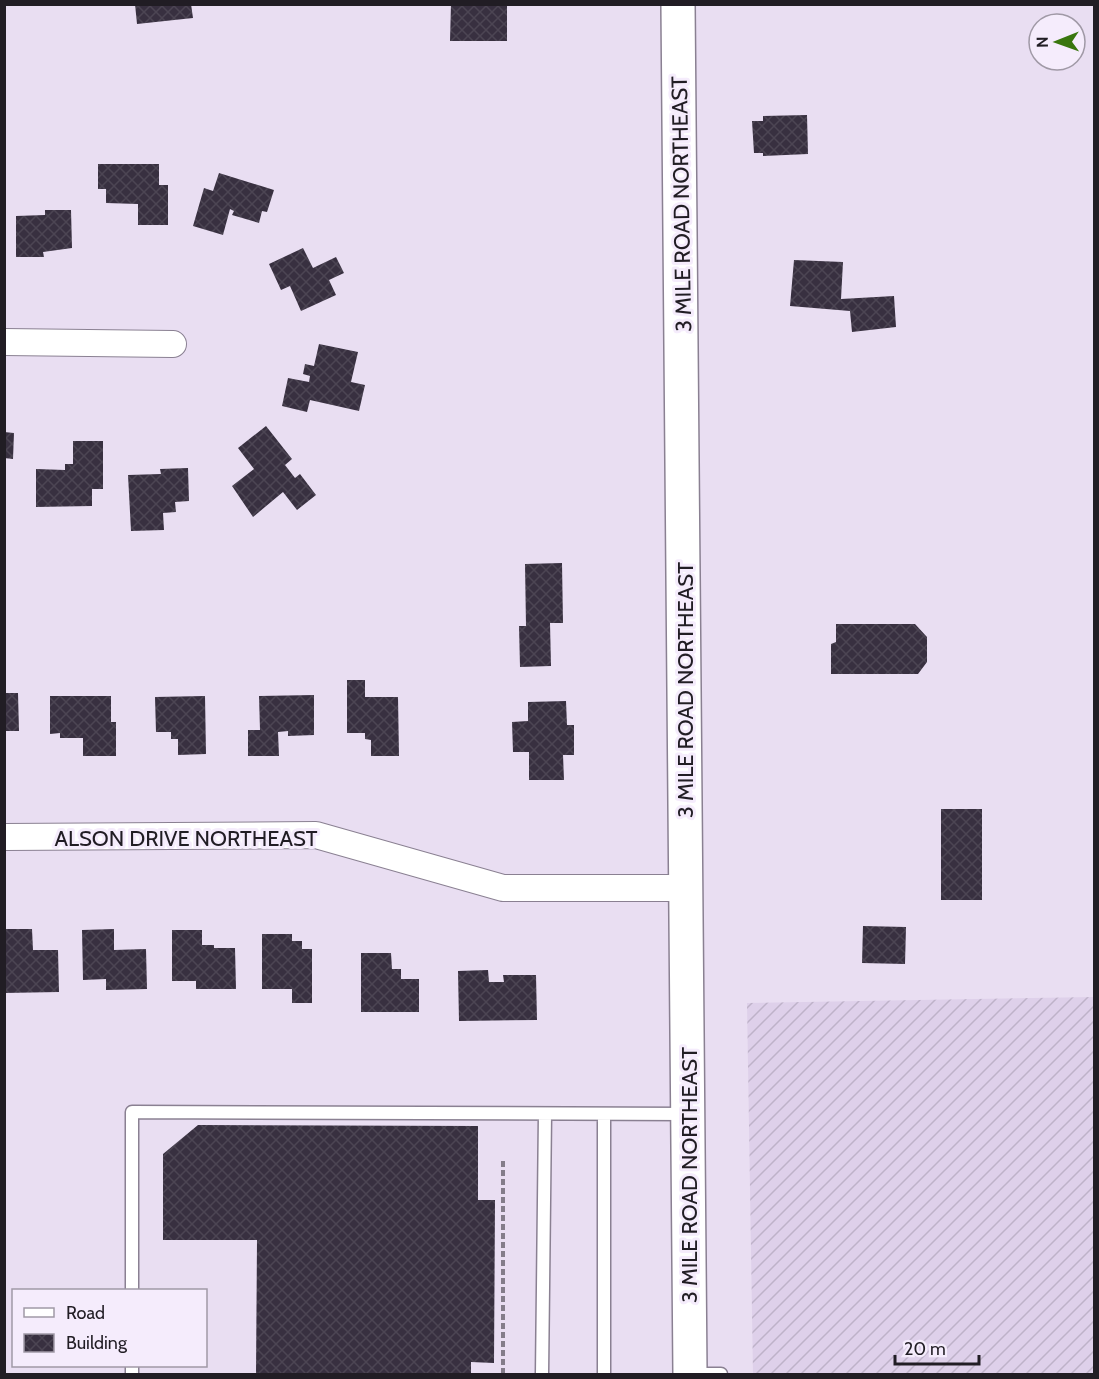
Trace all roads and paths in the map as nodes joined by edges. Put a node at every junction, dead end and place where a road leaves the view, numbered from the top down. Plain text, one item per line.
1 (678, 4) edge
2 (4, 342) edge
3 (173, 344) dead end
4 (4, 837) edge
5 (684, 888) junction
6 (546, 1114) junction
7 (688, 1114) junction
8 (604, 1115) junction
9 (503, 1160) dead end
10 (132, 1289) edge
11 (503, 1374) edge
12 (542, 1374) edge
13 (604, 1374) edge
14 (690, 1374) edge
15 (721, 1374) edge

1 - 5 main road, 3 MILE ROAD NORTHEAST
2 - 3 street
4 - 5 street, ALSON DRIVE NORTHEAST
5 - 7 main road, 3 MILE ROAD NORTHEAST
6 - 8 lane
6 - 10 lane
6 - 12 lane
7 - 8 lane
7 - 14 main road, 3 MILE ROAD NORTHEAST
8 - 13 lane
9 - 11 path
14 - 15 lane

